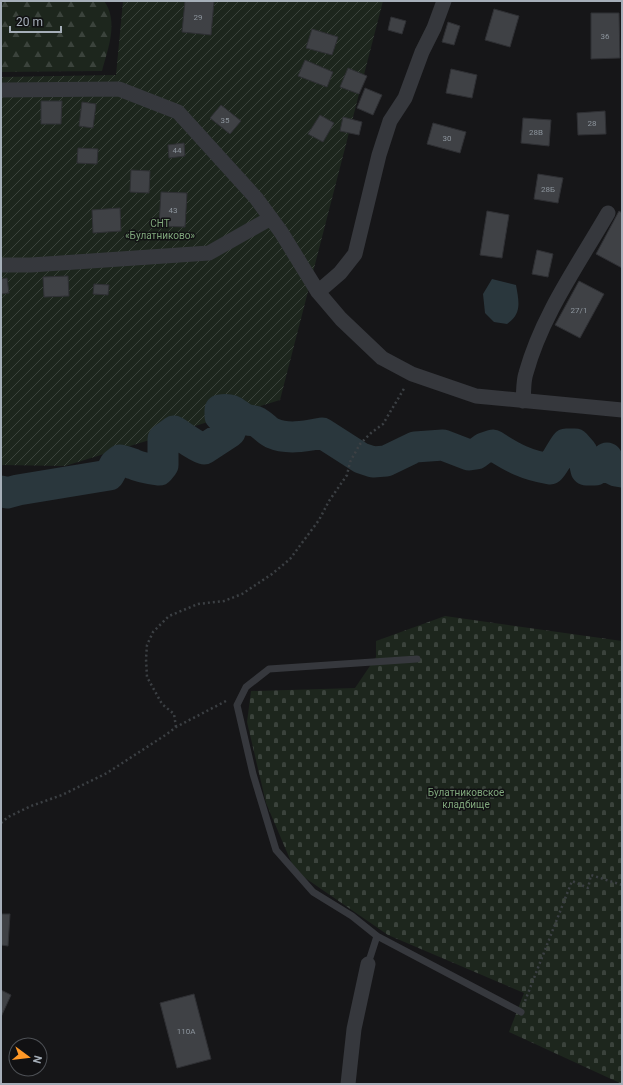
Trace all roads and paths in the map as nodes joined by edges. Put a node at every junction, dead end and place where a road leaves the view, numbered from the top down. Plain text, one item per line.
1 (444, 1) edge
2 (1, 90) edge
3 (608, 213) dead end
4 (271, 218) junction
5 (1, 264) edge
6 (318, 292) junction
7 (412, 374) junction
8 (523, 401) junction
9 (622, 410) edge
10 (417, 659) dead end
11 (237, 706) junction
12 (176, 727) junction
13 (1, 823) edge
14 (622, 885) edge
15 (377, 936) junction
16 (368, 964) joint
17 (521, 1012) joint
18 (348, 1084) edge

1 - 6 street
2 - 4 street
3 - 8 street
4 - 5 street
4 - 6 street
6 - 7 street
7 - 8 street
7 - 12 path
8 - 9 street
10 - 11 lane
11 - 12 path
11 - 15 lane
12 - 13 path
14 - 17 path
15 - 16 lane
15 - 17 lane
16 - 18 street

